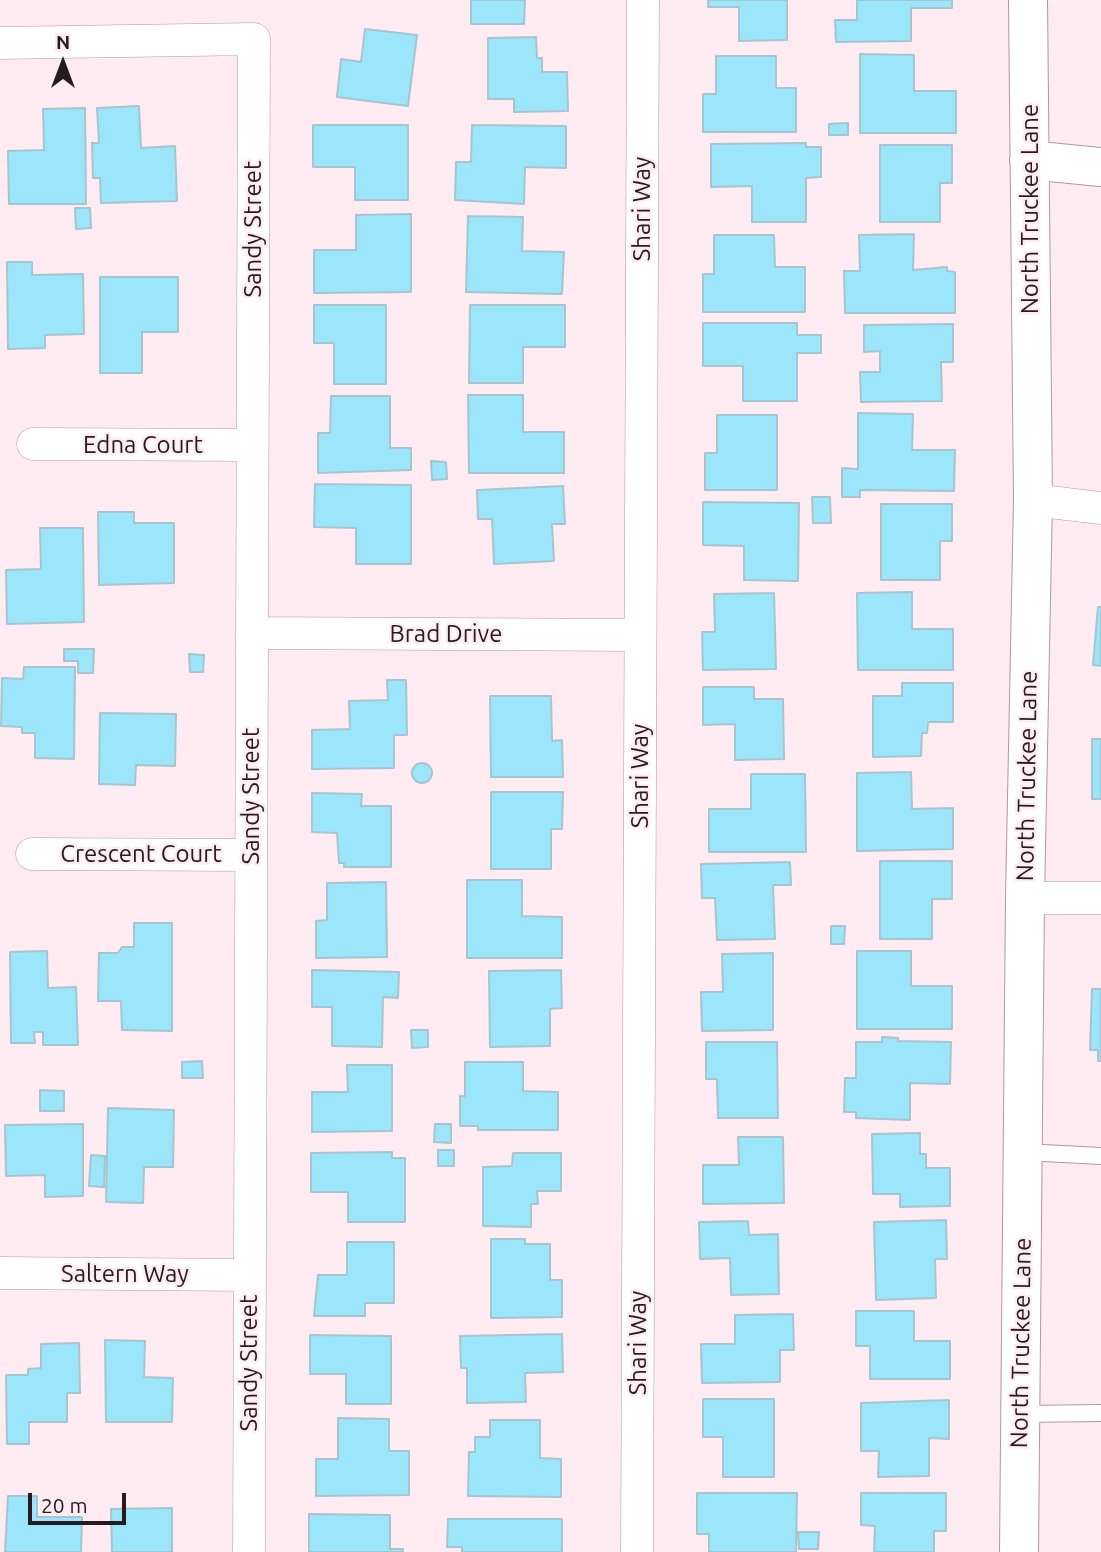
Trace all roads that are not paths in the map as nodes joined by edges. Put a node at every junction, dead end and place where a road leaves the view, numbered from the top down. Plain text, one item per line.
1 (643, 0) edge
2 (1028, 0) edge
3 (0, 43) edge
4 (1029, 160) junction
5 (1101, 167) edge
6 (33, 444) dead end
7 (253, 445) junction
8 (1033, 500) junction
9 (1101, 508) edge
10 (252, 633) junction
11 (640, 635) junction
12 (32, 854) dead end
13 (251, 855) junction
14 (1025, 898) junction
15 (1101, 898) edge
16 (1024, 1152) junction
17 (1101, 1156) edge
18 (0, 1273) edge
19 (250, 1275) junction
20 (1101, 1413) edge
21 (1020, 1414) junction
22 (248, 1552) edge
23 (637, 1552) edge
24 (1018, 1552) edge

1 - 11 street, Shari Way
2 - 4 street, North Truckee Lane
3 - 7 street, Sandy Street
4 - 5 street
4 - 8 street, North Truckee Lane
6 - 7 street, Edna Court
7 - 10 street, Sandy Street
8 - 9 street
8 - 14 street, North Truckee Lane
10 - 11 street, Brad Drive
10 - 13 street, Sandy Street
11 - 23 street, Shari Way
12 - 13 street, Crescent Court
13 - 19 street, Sandy Street
14 - 15 street
14 - 16 street, North Truckee Lane
16 - 17 lane
16 - 21 street, North Truckee Lane
18 - 19 street, Saltern Way
19 - 22 street, Sandy Street
20 - 21 lane
21 - 24 street, North Truckee Lane

